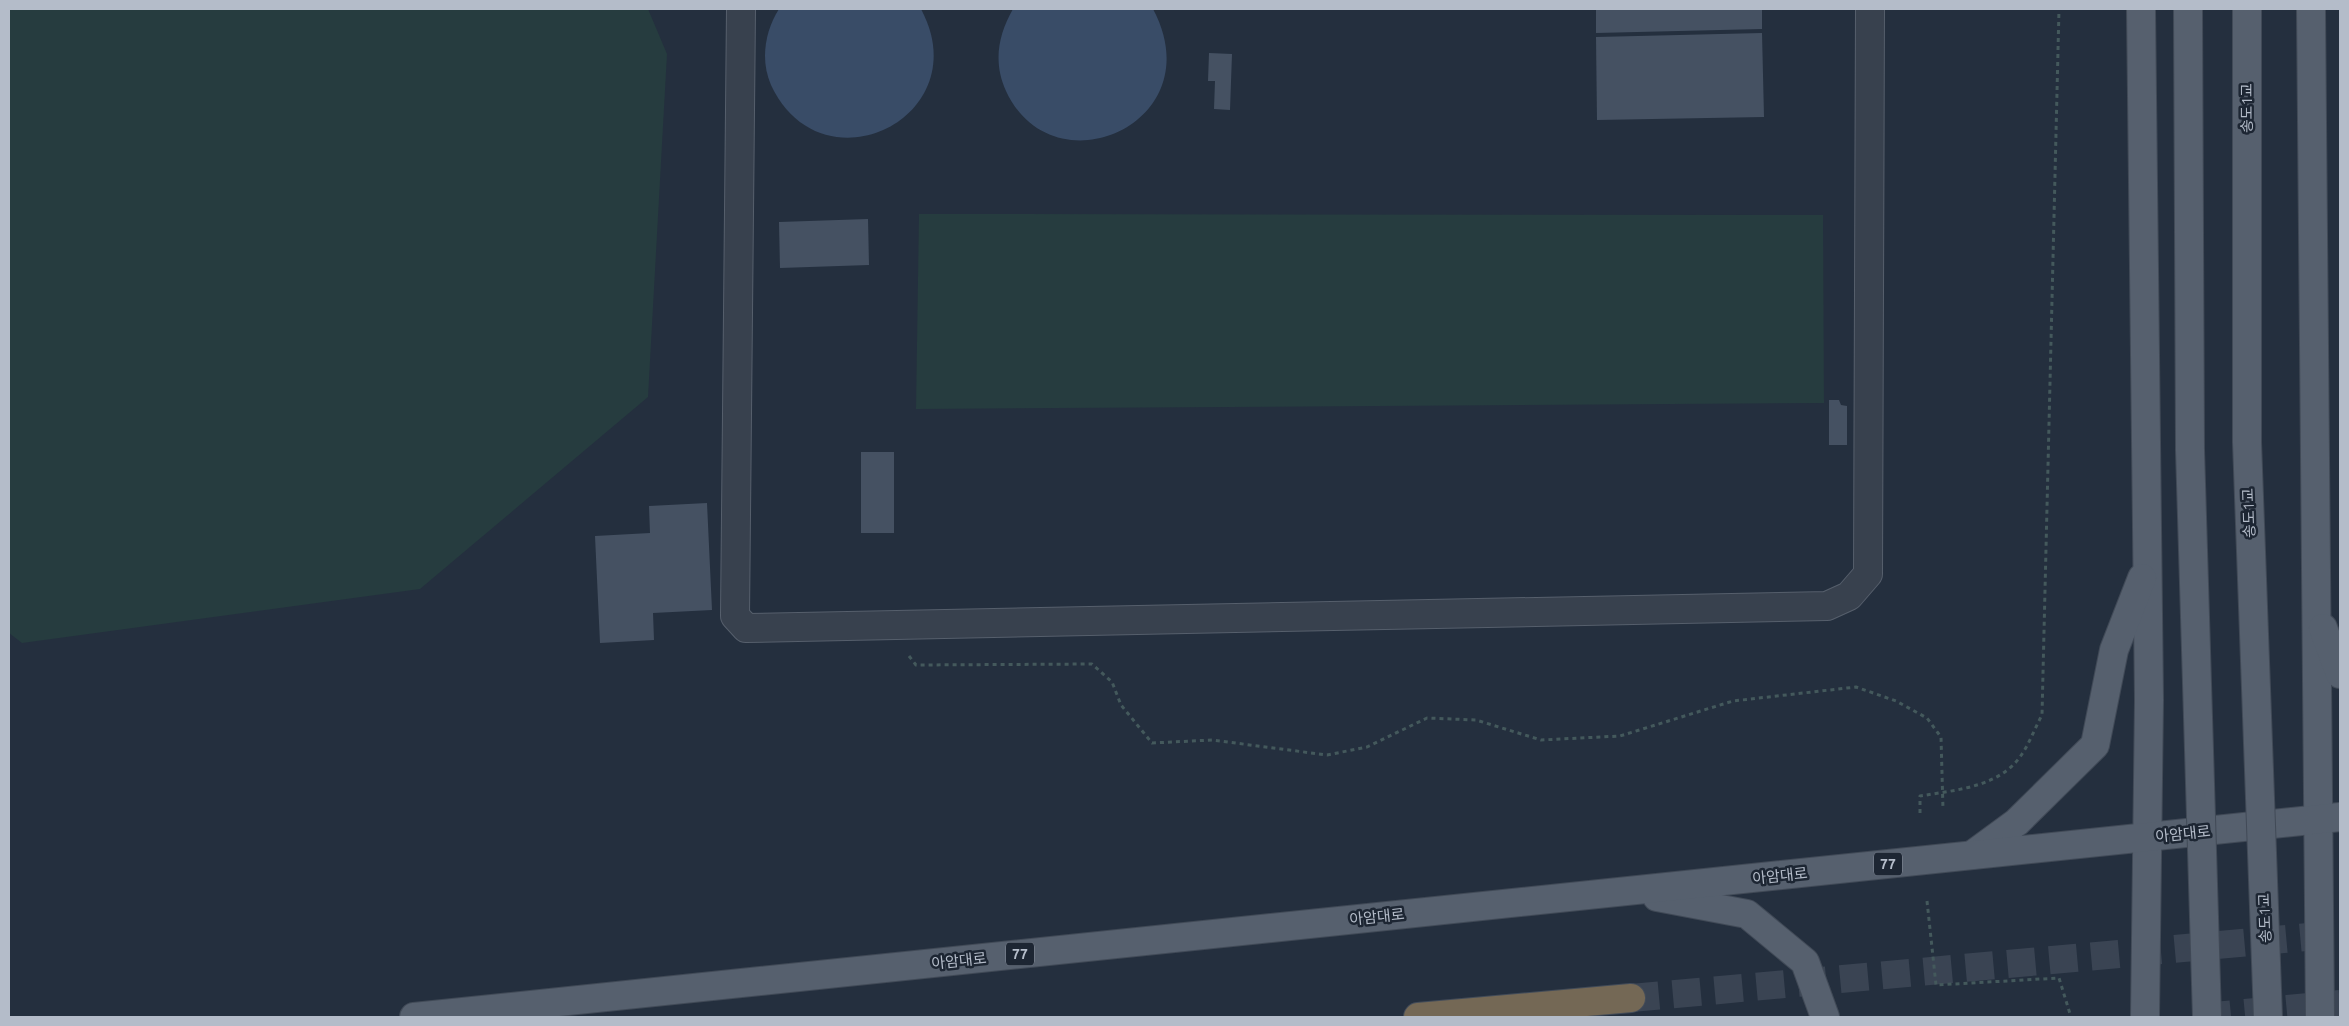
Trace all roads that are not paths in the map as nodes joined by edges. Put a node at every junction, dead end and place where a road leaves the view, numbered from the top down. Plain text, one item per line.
1 (741, 9) edge
2 (1870, 9) edge
3 (2141, 9) edge
4 (2188, 9) edge
5 (2247, 9) edge
6 (2311, 9) edge
7 (2147, 565) junction
8 (2316, 611) junction
9 (2340, 674) edge
10 (2329, 818) edge
11 (2149, 838) junction
12 (1971, 856) junction
13 (1626, 892) junction
14 (1631, 998) tunnel mouth
15 (414, 1017) edge
16 (1418, 1017) edge
17 (1825, 1017) edge
18 (2145, 1017) edge
19 (2207, 1017) edge
20 (2268, 1017) edge
21 (2320, 1017) edge

1 - 2 lane
3 - 7 main road
4 - 19 main road, bridge
5 - 20 main road, 송도1교, bridge
6 - 8 main road
7 - 11 main road
7 - 12 main road
8 - 9 main road
8 - 10 main road
10 - 11 main road, 아암대로 / 77
10 - 21 main road
11 - 12 main road, 아암대로 / 77
11 - 18 main road
12 - 13 main road, 아암대로 / 77
13 - 15 main road, 아암대로 / 77
13 - 17 main road
14 - 16 highway

